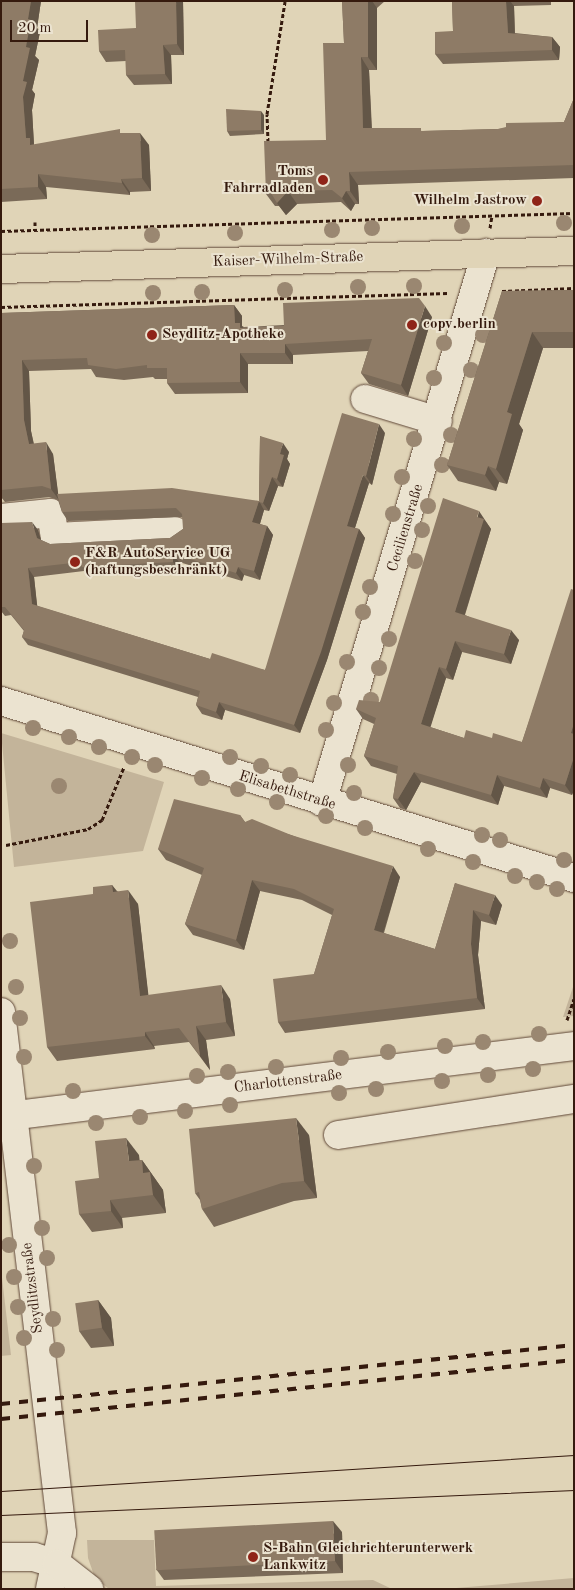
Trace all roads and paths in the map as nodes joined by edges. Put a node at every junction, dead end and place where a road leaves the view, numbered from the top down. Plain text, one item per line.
1 (284, 1) edge
2 (268, 142) edge
3 (574, 213) edge
4 (1, 231) edge
5 (574, 251) edge
6 (486, 253) junction
7 (1, 269) edge
8 (574, 288) edge
9 (511, 290) edge
10 (443, 293) dead end
11 (1, 307) edge
12 (365, 399) dead end
13 (438, 421) junction
14 (1, 518) edge
15 (175, 531) dead end
16 (1, 701) edge
17 (125, 764) dead end
18 (322, 802) junction
19 (6, 845) dead end
20 (574, 878) edge
21 (574, 999) edge
22 (1, 1012) edge
23 (570, 1034) edge
24 (574, 1099) edge
25 (7, 1116) edge
26 (338, 1135) dead end
27 (1, 1557) edge
28 (53, 1576) edge
29 (89, 1589) edge

1 - 2 path
3 - 4 path
5 - 6 main road, Kaiser-Wilhelm-Straße
6 - 7 main road, Kaiser-Wilhelm-Straße
6 - 13 street, Cecilienstraße
8 - 9 path
10 - 11 path
12 - 13 street
13 - 18 street, Cecilienstraße
14 - 15 street
16 - 18 street, Elisabethstraße
17 - 19 path
18 - 20 street, Elisabethstraße
21 - 23 path
22 - 25 street, Seydlitzstraße
23 - 25 street, Charlottenstraße
24 - 26 street
25 - 28 street, Seydlitzstraße
27 - 28 street
28 - 29 street

